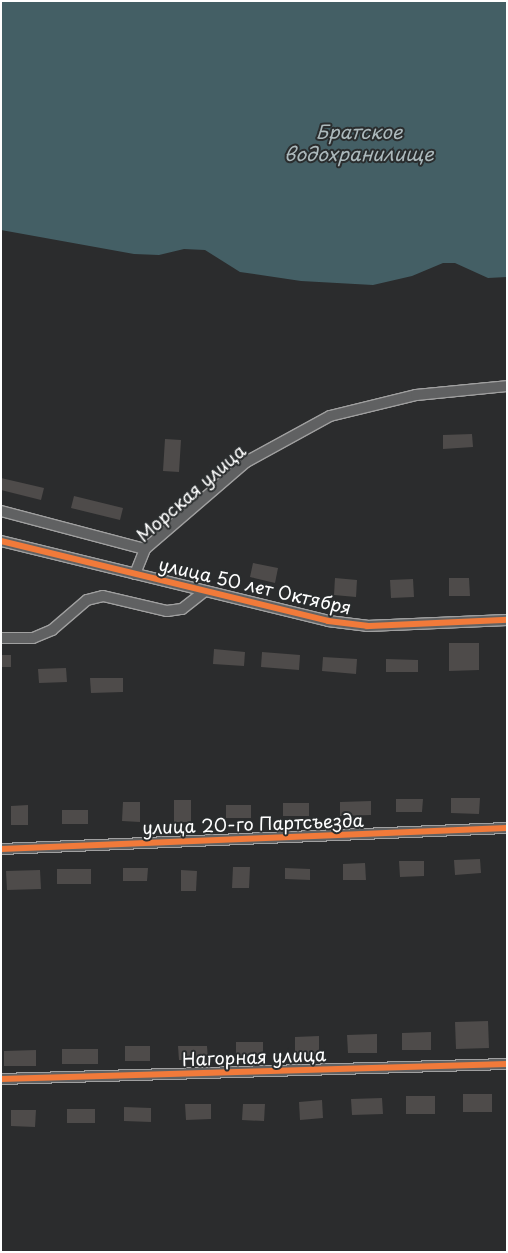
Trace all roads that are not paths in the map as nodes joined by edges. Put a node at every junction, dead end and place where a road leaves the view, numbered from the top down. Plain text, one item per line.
1 (507, 386) edge
2 (1, 512) edge
3 (1, 541) edge
4 (145, 549) junction
5 (135, 574) junction
6 (204, 591) junction
7 (507, 620) edge
8 (1, 638) edge
9 (507, 828) edge
10 (1, 849) edge
11 (507, 1064) edge
12 (1, 1079) edge

1 - 4 street, Морская улица
2 - 4 street
3 - 5 street, улица 50 лет Октября
4 - 5 street, Морская улица
5 - 6 street, улица 50 лет Октября
6 - 7 street, улица 50 лет Октября
6 - 8 street
9 - 10 street, улица 20-го Партсъезда
11 - 12 street, Нагорная улица

